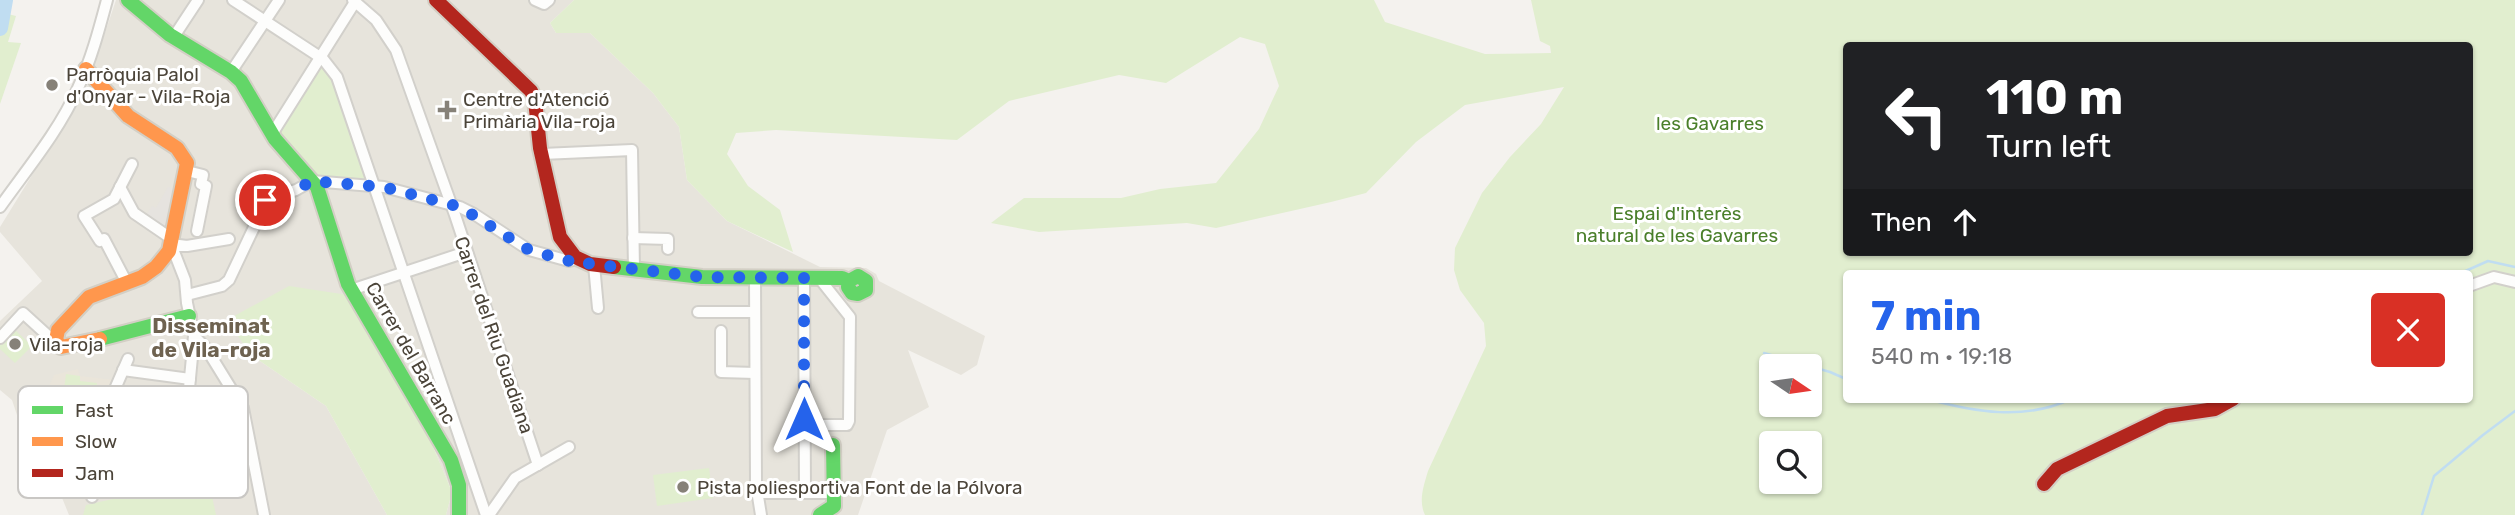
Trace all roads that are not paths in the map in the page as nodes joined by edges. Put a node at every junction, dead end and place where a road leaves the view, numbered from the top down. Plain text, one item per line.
1 (107, 0) edge
2 (128, 0) edge
3 (198, 0) edge
4 (233, 0) edge
5 (279, 0) edge
6 (436, 0) edge
7 (535, 0) edge
8 (549, 0) edge
9 (354, 1) edge
10 (265, 21) junction
11 (170, 35) junction
12 (320, 56) junction
13 (86, 69) junction
14 (231, 72) junction
15 (272, 134) junction
16 (542, 154) junction
17 (132, 164) dead end
18 (187, 170) junction
19 (312, 181) junction
20 (374, 185) junction
21 (120, 187) junction
22 (451, 205) junction
23 (0, 207) edge
24 (197, 231) dead end
25 (633, 238) junction
26 (229, 239) dead end
27 (171, 244) junction
28 (668, 249) dead end
29 (466, 252) junction
30 (578, 259) junction
31 (594, 265) junction
32 (634, 269) junction
33 (405, 272) junction
34 (755, 278) junction
35 (812, 278) junction
36 (849, 281) dead end
37 (2515, 282) edge
38 (127, 283) junction
39 (2473, 284) edge
40 (351, 290) junction
41 (187, 295) junction
42 (598, 307) dead end
43 (698, 312) dead end
44 (754, 312) junction
45 (189, 316) junction
46 (721, 331) dead end
47 (194, 336) junction
48 (0, 338) edge
49 (57, 344) junction
50 (128, 359) dead end
51 (123, 370) junction
52 (755, 373) junction
53 (190, 379) junction
54 (116, 386) edge
55 (189, 386) edge
56 (229, 386) edge
57 (2226, 403) edge
58 (805, 425) junction
59 (248, 433) edge
60 (833, 445) dead end
61 (569, 447) dead end
62 (538, 465) junction
63 (2044, 484) dead end
64 (757, 493) junction
65 (805, 493) junction
66 (834, 493) junction
67 (264, 515) edge
68 (458, 515) edge
69 (488, 515) edge
70 (761, 515) edge
71 (820, 515) edge

1 - 13 street
2 - 11 street, Carrer del Barranc
3 - 11 street
4 - 10 street
5 - 10 street
6 - 16 street
7 - 8 street
9 - 12 street
9 - 22 street, Carrer del Riu Guadiana
10 - 12 street
10 - 14 street
11 - 14 street, Carrer del Barranc
12 - 15 street
12 - 20 street
13 - 18 street
13 - 23 street
14 - 15 street, Carrer del Barranc
15 - 19 street, Carrer del Barranc
16 - 25 street
16 - 30 street
17 - 21 street
18 - 24 street
18 - 27 street
19 - 20 street
19 - 40 street, Carrer del Barranc
19 - 41 street
20 - 22 street
20 - 33 street
21 - 27 street
21 - 38 street
22 - 29 street, Carrer del Riu Guadiana
22 - 30 street
25 - 28 street
25 - 32 street
26 - 27 street
27 - 38 street
27 - 41 street
29 - 33 street
29 - 62 street, Carrer del Riu Guadiana
30 - 31 street
31 - 32 street
31 - 42 street
32 - 34 street
33 - 40 street
33 - 69 street
34 - 35 street
34 - 44 street
35 - 36 street
35 - 58 street
35 - 58 street
37 - 39 street
38 - 49 street
40 - 68 street, Carrer del Barranc
41 - 45 street
43 - 44 street
44 - 52 street
45 - 47 street
45 - 49 street
46 - 52 street
47 - 53 street
47 - 56 street
48 - 49 street
50 - 51 street
51 - 53 street
51 - 54 street
52 - 64 street
53 - 55 street
57 - 63 street
58 - 65 street
59 - 67 street
60 - 66 street
61 - 62 street
62 - 69 street
64 - 65 street
64 - 70 street
65 - 66 street
66 - 71 street

